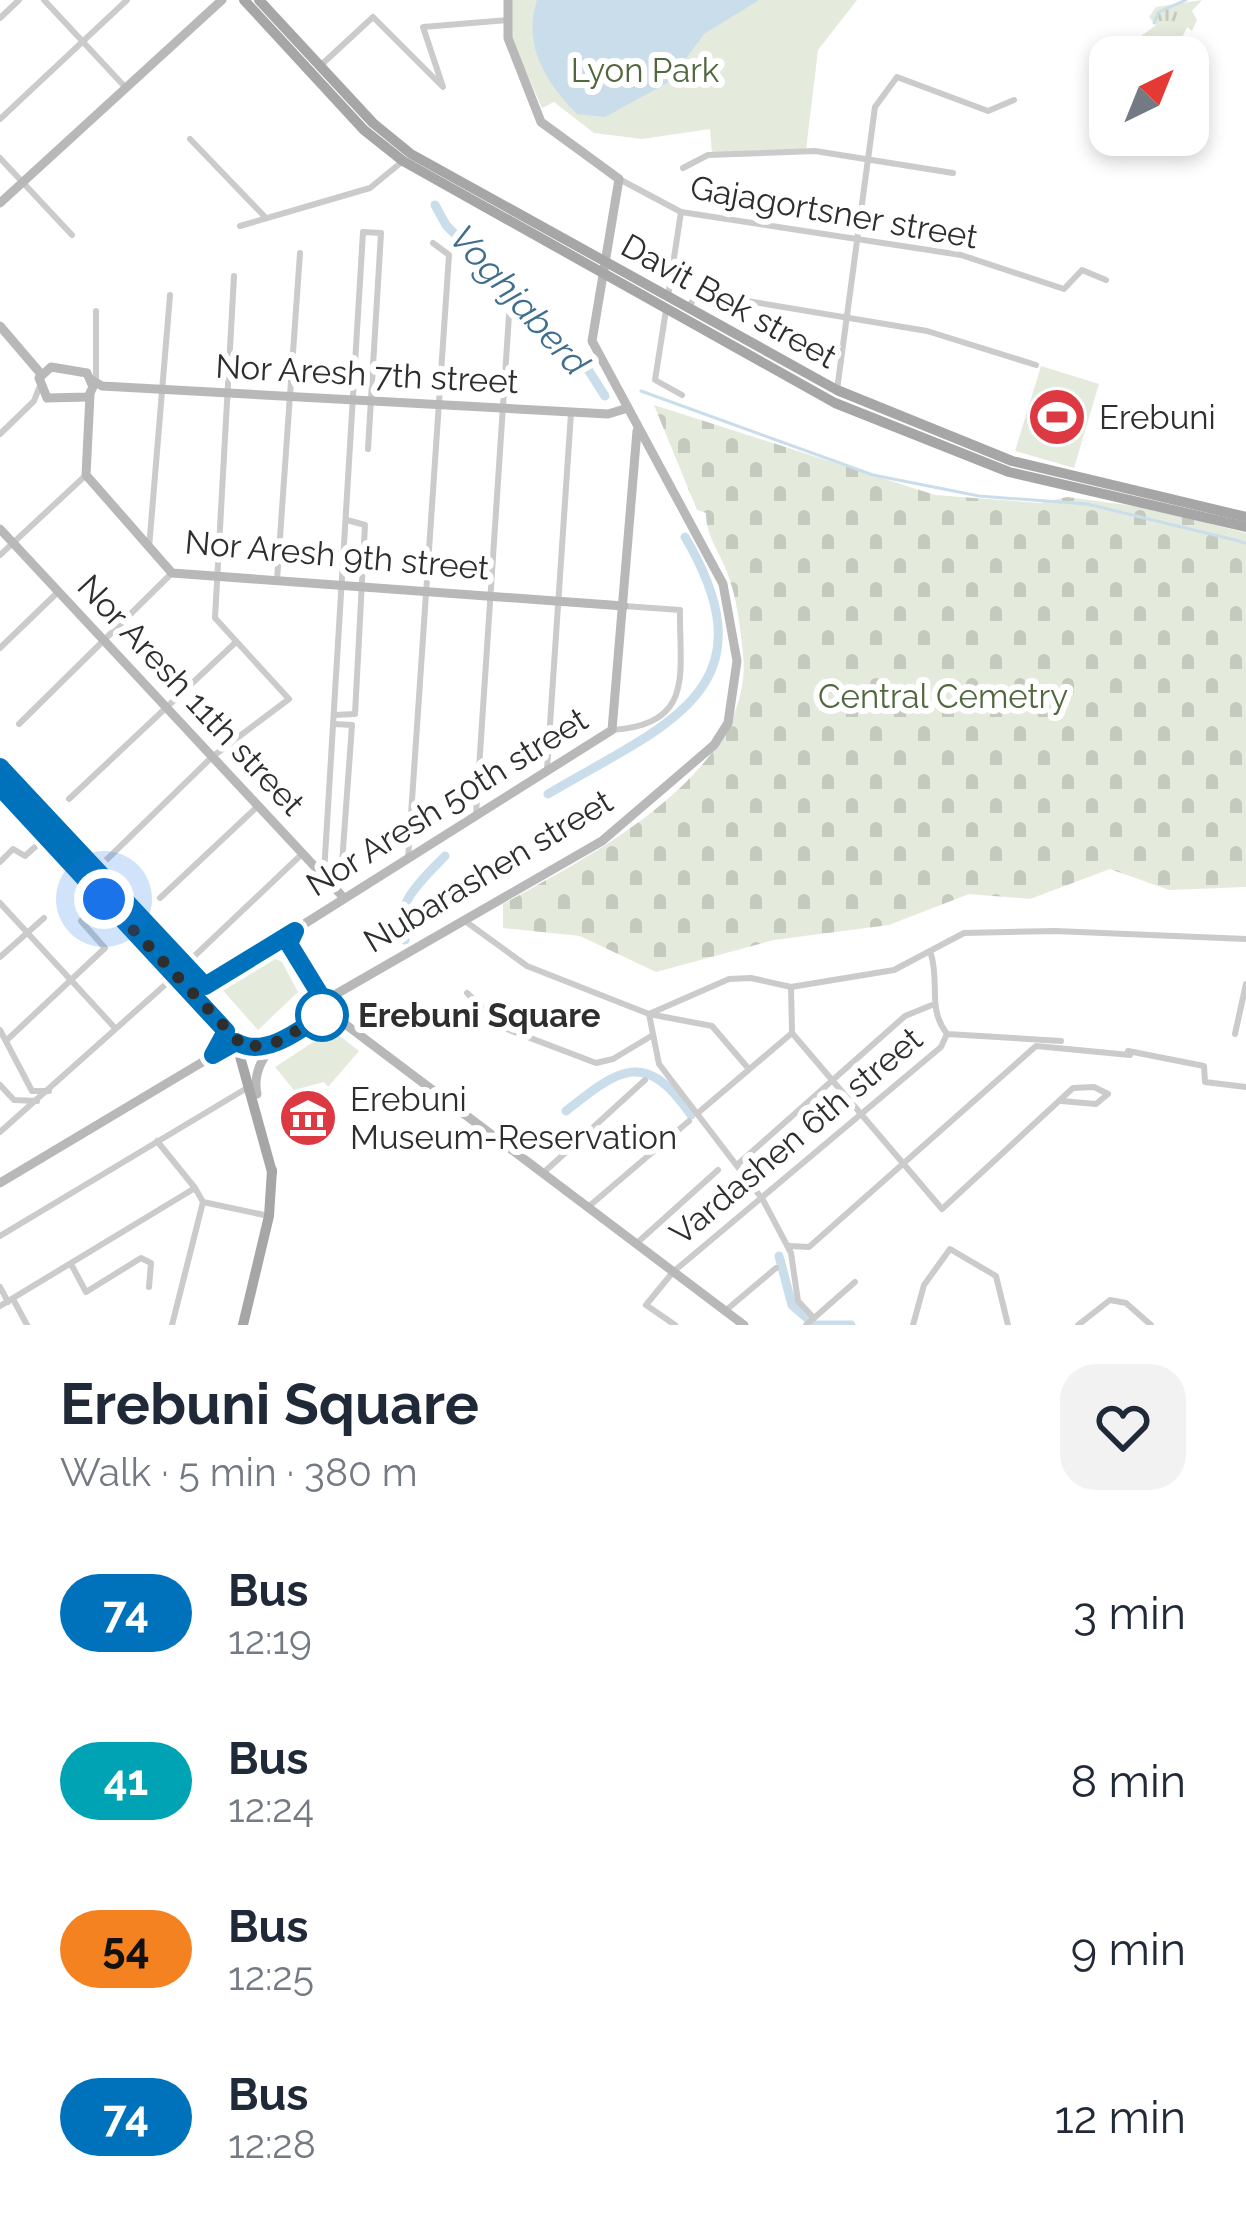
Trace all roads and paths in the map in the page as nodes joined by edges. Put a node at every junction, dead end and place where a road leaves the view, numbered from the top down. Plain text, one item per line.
1 (19, 0) edge
2 (44, 0) edge
3 (127, 0) edge
4 (222, 0) edge
5 (244, 0) edge
6 (259, 0) edge
7 (508, 0) edge
8 (0, 18) edge
9 (508, 20) junction
10 (82, 41) junction
11 (320, 67) junction
12 (126, 88) junction
13 (1014, 100) dead end
14 (0, 119) edge
15 (190, 139) dead end
16 (867, 157) junction
17 (0, 158) edge
18 (403, 161) junction
19 (683, 168) dead end
20 (953, 173) dead end
21 (619, 179) junction
22 (23, 182) junction
23 (0, 203) edge
24 (681, 212) junction
25 (267, 219) junction
26 (240, 226) dead end
27 (72, 235) dead end
28 (853, 239) junction
29 (433, 243) dead end
30 (300, 253) dead end
31 (604, 269) junction
32 (234, 276) dead end
33 (1106, 280) dead end
34 (170, 295) dead end
35 (667, 304) junction
36 (687, 309) junction
37 (96, 311) dead end
38 (509, 315) dead end
39 (847, 319) junction
40 (0, 326) edge
41 (1036, 365) dead end
42 (42, 368) junction
43 (160, 389) junction
44 (837, 391) junction
45 (92, 392) junction
46 (226, 394) junction
47 (682, 395) dead end
48 (40, 396) junction
49 (293, 399) junction
50 (353, 403) junction
51 (371, 404) junction
52 (438, 405) junction
53 (503, 408) junction
54 (628, 408) junction
55 (571, 413) junction
56 (637, 426) junction
57 (0, 434) edge
58 (368, 449) dead end
59 (636, 459) junction
60 (654, 461) junction
61 (86, 475) junction
62 (1246, 517) edge
63 (346, 520) junction
64 (1246, 527) edge
65 (0, 529) edge
66 (13, 543) junction
67 (149, 548) junction
68 (0, 555) edge
69 (172, 573) junction
70 (217, 577) junction
71 (278, 580) junction
72 (343, 586) junction
73 (362, 587) junction
74 (58, 592) junction
75 (425, 592) junction
76 (490, 596) junction
77 (556, 601) junction
78 (624, 606) junction
79 (103, 640) junction
80 (236, 642) junction
81 (0, 647) edge
82 (166, 707) junction
83 (334, 719) junction
84 (19, 724) dead end
85 (612, 730) junction
86 (212, 757) junction
87 (0, 767) edge
88 (547, 775) junction
89 (0, 788) edge
90 (69, 799) dead end
91 (258, 806) junction
92 (476, 818) junction
93 (46, 837) junction
94 (302, 854) junction
95 (408, 859) junction
96 (0, 862) edge
97 (96, 870) junction
98 (326, 879) junction
99 (160, 898) dead end
100 (344, 898) junction
101 (104, 899) junction
102 (0, 903) edge
103 (44, 918) dead end
104 (465, 921) junction
105 (28, 931) junction
106 (295, 931) junction
107 (1246, 939) edge
108 (274, 943) junction
109 (289, 944) junction
110 (931, 954) junction
111 (0, 957) edge
112 (184, 964) junction
113 (175, 976) junction
114 (71, 980) junction
115 (1246, 984) edge
116 (205, 986) junction
117 (791, 987) junction
118 (467, 993) dead end
119 (193, 995) junction
120 (324, 1001) junction
121 (932, 1005) junction
122 (649, 1014) junction
123 (320, 1017) junction
124 (337, 1018) junction
125 (116, 1028) junction
126 (0, 1030) edge
127 (226, 1031) junction
128 (792, 1033) junction
129 (946, 1034) junction
130 (1235, 1034) dead end
131 (653, 1035) junction
132 (8, 1039) junction
133 (280, 1041) junction
134 (236, 1042) junction
135 (1130, 1054) dead end
136 (213, 1055) junction
137 (748, 1068) junction
138 (645, 1080) dead end
139 (830, 1081) junction
140 (0, 1085) edge
141 (1246, 1088) edge
142 (50, 1091) junction
143 (254, 1092) junction
144 (1061, 1100) junction
145 (38, 1101) junction
146 (698, 1113) junction
147 (860, 1116) junction
148 (689, 1121) dead end
149 (0, 1132) edge
150 (157, 1141) junction
151 (738, 1164) junction
152 (901, 1165) junction
153 (718, 1170) dead end
154 (542, 1174) junction
155 (0, 1183) edge
156 (195, 1188) junction
157 (763, 1200) junction
158 (203, 1202) junction
159 (587, 1208) junction
160 (269, 1216) junction
161 (0, 1236) edge
162 (634, 1243) junction
163 (789, 1246) junction
164 (71, 1264) junction
165 (776, 1268) dead end
166 (673, 1272) junction
167 (855, 1282) dead end
168 (0, 1287) edge
169 (149, 1287) dead end
170 (7, 1302) edge
171 (724, 1311) junction
172 (811, 1320) edge
173 (27, 1325) edge
174 (172, 1325) edge
175 (243, 1325) edge
176 (675, 1325) edge
177 (744, 1325) edge
178 (913, 1325) edge
179 (1008, 1325) edge
180 (1078, 1325) edge
181 (1151, 1325) edge

1 - 8 street
2 - 10 street
3 - 10 street
4 - 12 main road
5 - 18 main road, Davit Bek street
6 - 11 main road, Davit Bek street
7 - 9 main road
9 - 11 street
9 - 21 main road
10 - 12 street
10 - 14 street
11 - 31 main road, Davit Bek street
12 - 22 main road
13 - 16 street
15 - 25 street
16 - 19 street
16 - 20 street
16 - 28 street
17 - 22 street
18 - 25 street
18 - 31 main road, Davit Bek street
21 - 24 street, Gajagortsner street
21 - 31 main road, Nubarashen street
22 - 23 main road
22 - 27 street
24 - 28 street, Gajagortsner street
24 - 35 street
25 - 26 street
28 - 33 street, Gajagortsner street
28 - 39 street
29 - 52 street
30 - 49 street
31 - 35 main road, Davit Bek street
31 - 54 main road, Nubarashen street
32 - 46 street
34 - 43 street
35 - 36 main road, Davit Bek street
35 - 47 street
35 - 64 main road, Davit Bek street
36 - 39 street
36 - 44 main road, Davit Bek street
37 - 45 street
38 - 53 street
39 - 41 street
39 - 44 street
40 - 42 main road
42 - 45 main road
42 - 48 main road
43 - 45 main road, Nor Aresh 7th street
43 - 46 main road, Nor Aresh 7th street
43 - 67 street
44 - 62 main road, Davit Bek street
45 - 48 main road
45 - 61 main road
46 - 49 main road, Nor Aresh 7th street
46 - 70 street
48 - 57 street
49 - 50 main road, Nor Aresh 7th street
49 - 71 street
50 - 51 main road, Nor Aresh 7th street
50 - 51 street
50 - 63 street
51 - 52 main road, Nor Aresh 7th street
51 - 58 street
52 - 53 main road, Nor Aresh 7th street
52 - 75 street
53 - 55 main road, Nor Aresh 7th street
53 - 76 street
54 - 55 main road, Nor Aresh 7th street
54 - 56 main road, Nubarashen street
55 - 77 street
56 - 59 main road, Nor Aresh 50th street
56 - 60 main road, Nubarashen street
59 - 60 main road
59 - 78 main road, Nor Aresh 50th street
60 - 104 main road, Nubarashen street
61 - 66 street
61 - 67 main road, Nor Aresh 9th street
63 - 72 street
63 - 73 street
65 - 66 main road, Nor Aresh 11th street
66 - 68 street
66 - 74 main road, Nor Aresh 11th street
67 - 69 main road, Nor Aresh 9th street
69 - 70 main road, Nor Aresh 9th street
69 - 79 street
70 - 71 main road, Nor Aresh 9th street
70 - 80 street
71 - 72 main road, Nor Aresh 9th street
72 - 73 main road, Nor Aresh 9th street
72 - 83 street
73 - 75 main road, Nor Aresh 9th street
73 - 83 street
74 - 79 main road, Nor Aresh 11th street
74 - 81 street
75 - 76 main road, Nor Aresh 9th street
75 - 95 street
76 - 77 main road, Nor Aresh 9th street
76 - 92 street
77 - 78 main road, Nor Aresh 9th street
77 - 88 street
78 - 85 main road, Nor Aresh 50th street
78 - 85 street
79 - 82 main road, Nor Aresh 11th street
79 - 84 street
80 - 82 street
80 - 86 street
82 - 86 main road, Nor Aresh 11th street
82 - 90 street
83 - 98 street
83 - 98 street
85 - 88 main road, Nor Aresh 50th street
86 - 91 main road, Nor Aresh 11th street
86 - 97 street
87 - 97 main road
88 - 92 main road, Nor Aresh 50th street
89 - 93 main road
91 - 94 main road, Nor Aresh 11th street
91 - 99 street
92 - 95 main road, Nor Aresh 50th street
93 - 96 street
93 - 101 main road
94 - 98 main road, Nor Aresh 11th street
94 - 112 street
95 - 100 main road, Nor Aresh 50th street
97 - 112 main road
98 - 100 main road, Nor Aresh 11th street
100 - 106 main road, Nor Aresh 50th street
101 - 113 main road
101 - 114 street
102 - 105 street
103 - 105 street
104 - 120 main road, Nubarashen street
104 - 122 street
105 - 111 street
105 - 114 street
106 - 108 main road
106 - 109 main road
107 - 110 street
108 - 109 main road
108 - 116 main road
109 - 120 main road
110 - 117 street
110 - 121 street, Vardashen 6th street
112 - 116 main road
113 - 119 main road
113 - 125 street
114 - 125 street
114 - 132 street
115 - 130 street
116 - 119 main road
117 - 122 street
117 - 128 street
118 - 131 street
119 - 127 main road
120 - 123 main road
120 - 124 main road
121 - 129 street, Vardashen 6th street
121 - 139 street, Vardashen 6th street
122 - 131 street
122 - 137 street
123 - 124 main road
123 - 133 main road
124 - 154 main road
125 - 142 street
126 - 132 street
127 - 134 main road
127 - 136 main road
128 - 137 street
128 - 139 street
129 - 141 street, Vardashen 6th street
129 - 147 street, Vardashen 6th street
131 - 146 street
132 - 142 street
133 - 134 main road
133 - 143 main road
134 - 136 main road
134 - 143 main road
135 - 152 street
136 - 155 main road
137 - 146 street
138 - 154 street
139 - 147 street
139 - 151 street, Vardashen 6th street
140 - 145 street
142 - 145 street
143 - 150 street
143 - 160 main road
144 - 144 street
144 - 152 street
145 - 149 street
146 - 151 street
147 - 152 street
147 - 157 street, Vardashen 6th street
148 - 159 street
150 - 156 street
150 - 161 street
151 - 157 street
152 - 163 street
153 - 162 street, Vardashen 6th street
154 - 159 main road
156 - 158 street
156 - 164 street
157 - 163 street
157 - 166 street, Vardashen 6th street
158 - 160 street
158 - 174 street
159 - 162 main road
160 - 175 main road
162 - 166 main road
163 - 172 street
164 - 169 street
164 - 170 street
165 - 171 street
166 - 171 main road
166 - 176 street, Vardashen 6th street
167 - 172 street
168 - 170 street
170 - 173 street
171 - 177 main road
178 - 179 street
180 - 181 street

